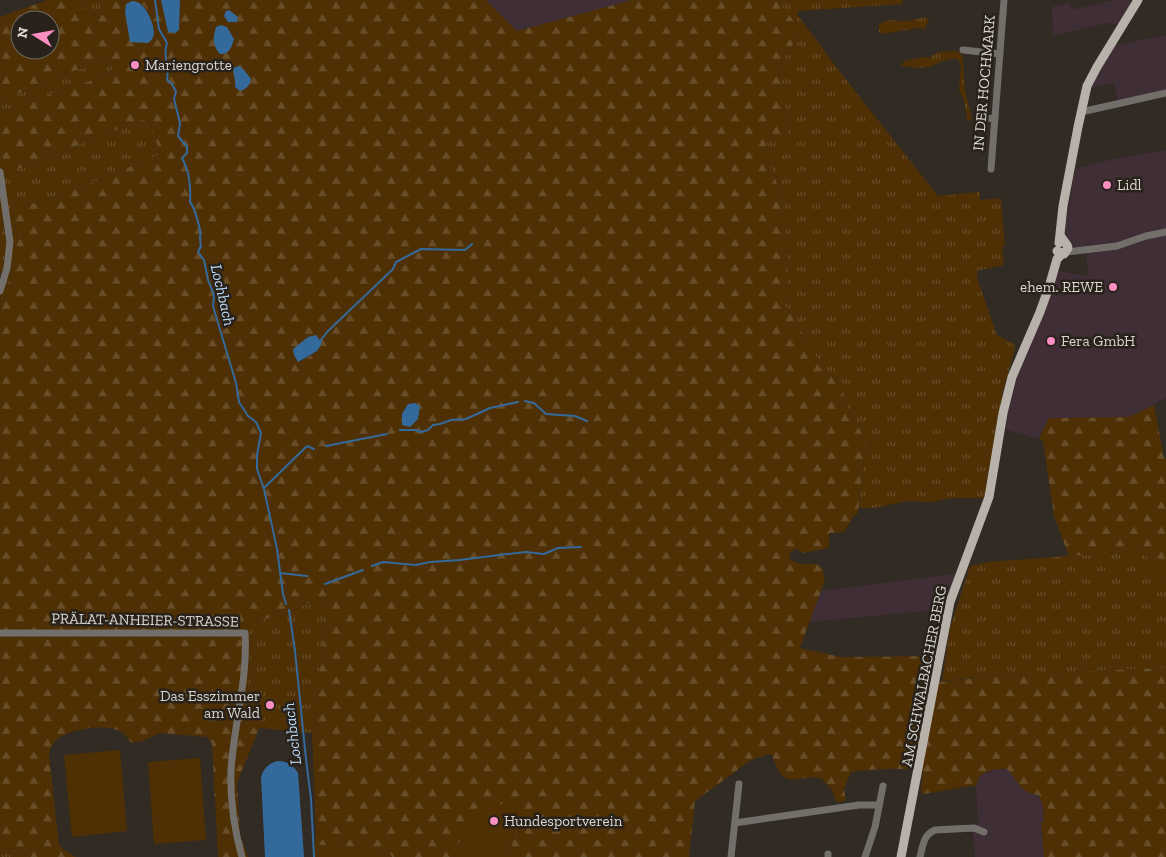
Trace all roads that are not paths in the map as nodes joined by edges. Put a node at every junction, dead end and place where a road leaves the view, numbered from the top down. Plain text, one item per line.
1 (1004, 0) edge
2 (1138, 0) edge
3 (963, 50) dead end
4 (1000, 54) junction
5 (1166, 93) edge
6 (1081, 112) junction
7 (978, 117) dead end
8 (995, 118) junction
9 (991, 169) dead end
10 (0, 172) edge
11 (1166, 232) edge
12 (1063, 248) junction
13 (0, 291) edge
14 (0, 632) edge
15 (739, 784) dead end
16 (882, 786) dead end
17 (879, 805) junction
18 (735, 823) junction
19 (984, 832) dead end
20 (242, 857) edge
21 (731, 857) edge
22 (865, 857) edge
23 (901, 857) edge
24 (920, 857) edge

1 - 4 street, IN DER HOCHMARK
2 - 6 main road
3 - 4 street
4 - 8 street, IN DER HOCHMARK
5 - 6 street
6 - 12 main road
7 - 8 street
8 - 9 street, IN DER HOCHMARK
10 - 13 street
11 - 12 street
12 - 23 main road, AM SCHWALBACHER BERG
14 - 20 street, PRÄLAT-ANHEIER-STRASSE
15 - 18 street
16 - 17 street
17 - 18 street
17 - 22 street
18 - 21 street
19 - 24 street

